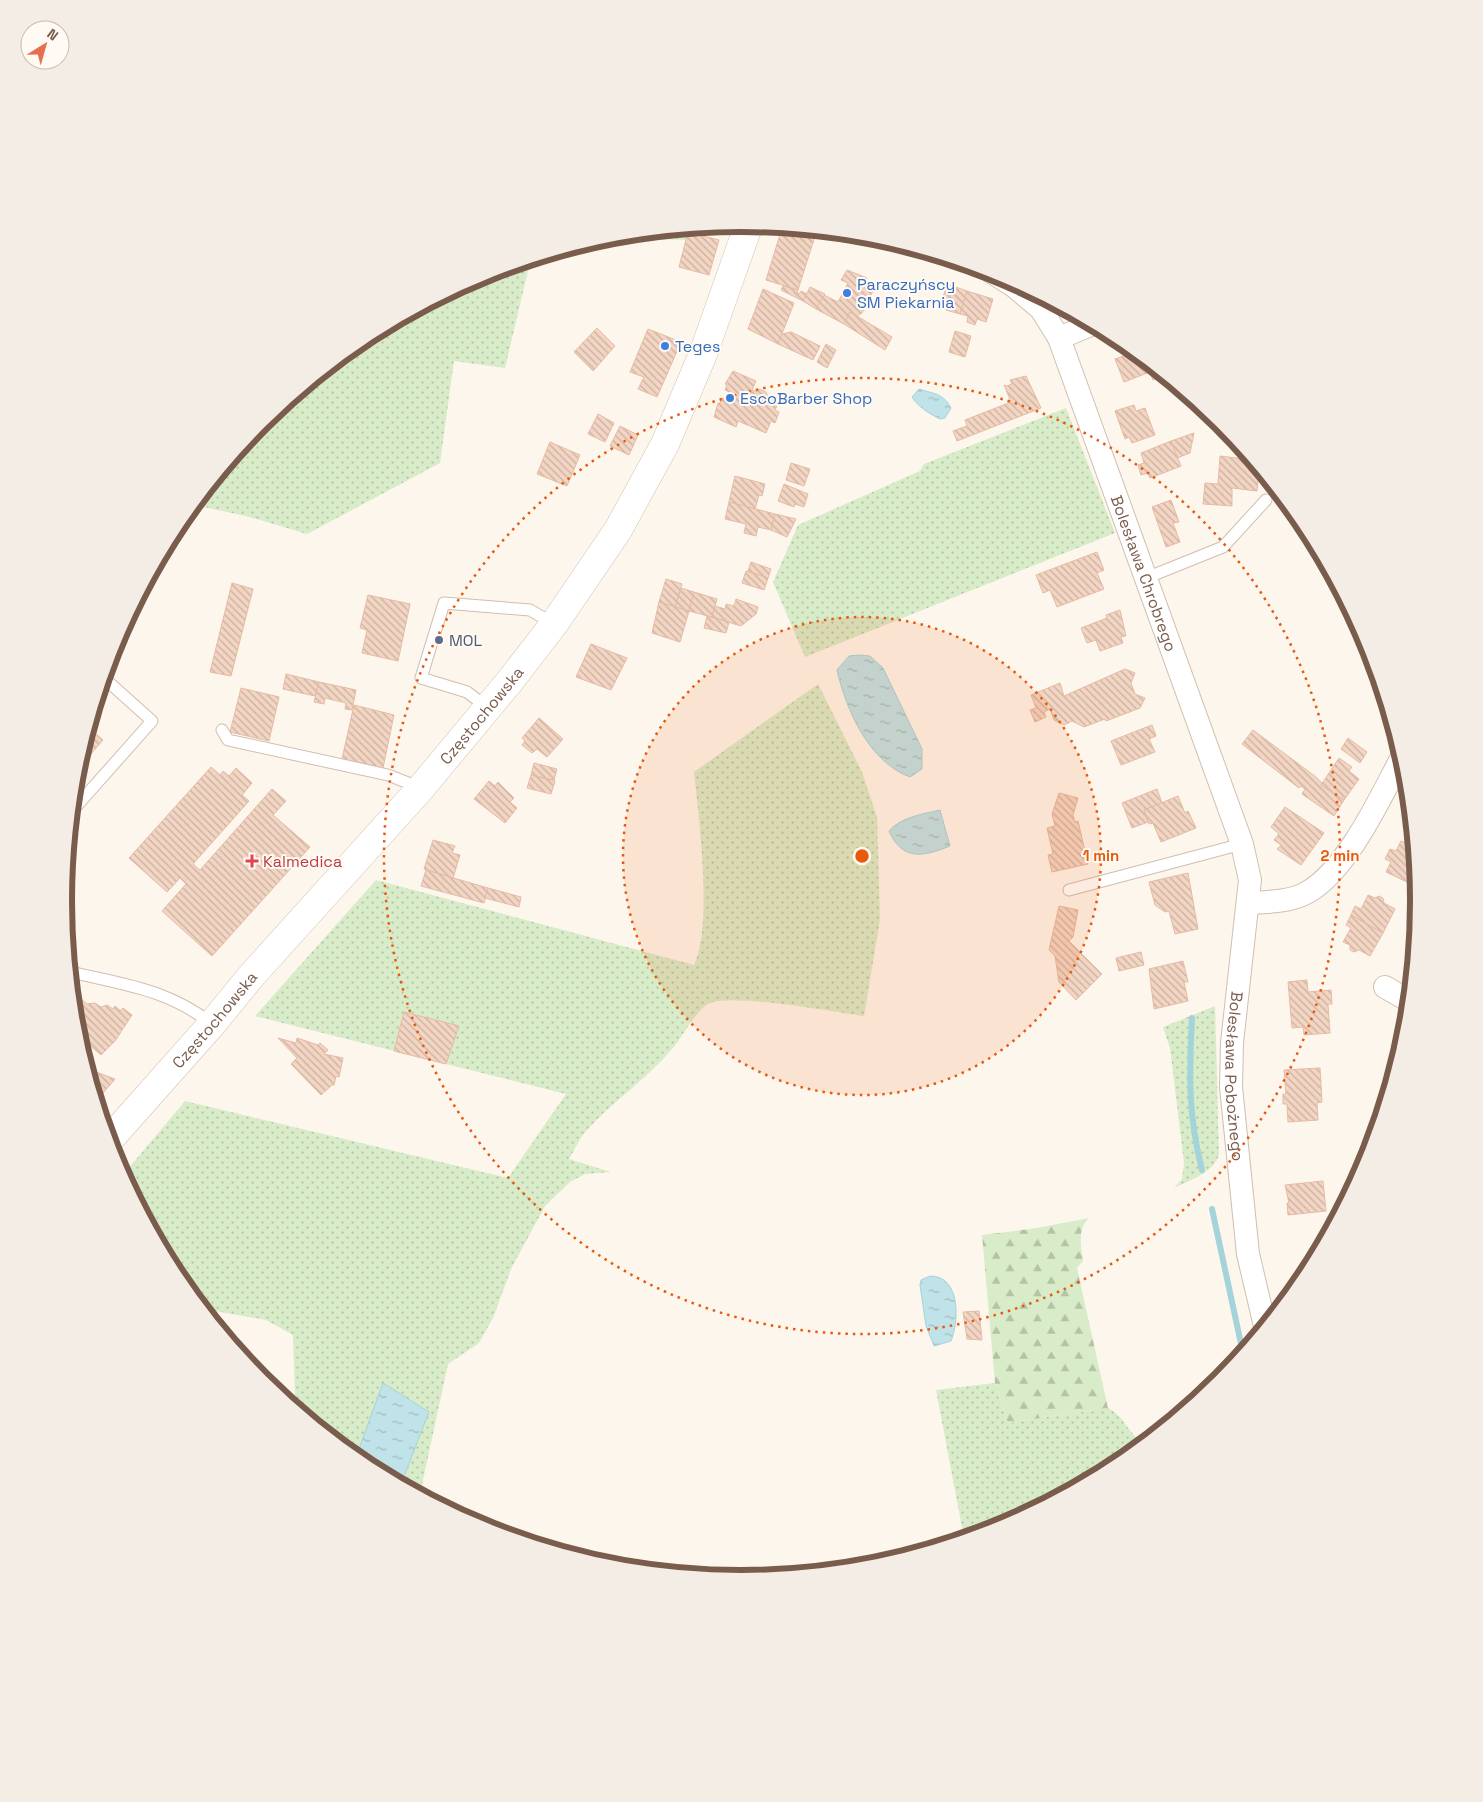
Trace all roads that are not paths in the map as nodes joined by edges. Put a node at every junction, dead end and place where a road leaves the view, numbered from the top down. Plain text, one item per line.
1 (747, 232) edge
2 (1025, 295) edge
3 (1085, 327) edge
4 (1059, 338) junction
5 (1266, 500) dead end
6 (1146, 578) junction
7 (554, 624) junction
8 (109, 683) edge
9 (488, 708) junction
10 (222, 730) dead end
11 (1397, 765) edge
12 (421, 788) junction
13 (80, 802) edge
14 (1242, 844) junction
15 (1069, 890) dead end
16 (1248, 903) junction
17 (77, 973) edge
18 (1385, 987) dead end
19 (1403, 998) edge
20 (212, 1024) junction
21 (115, 1134) edge
22 (1263, 1319) edge

1 - 7 main road, Częstochowska
2 - 4 street, Bolesława Chrobrego
3 - 4 street
4 - 6 street, Bolesława Chrobrego
5 - 6 lane
6 - 14 street, Bolesława Chrobrego
7 - 9 main road, Częstochowska
7 - 9 lane
8 - 13 lane
9 - 12 main road, Częstochowska
10 - 12 lane
11 - 16 street
12 - 20 main road, Częstochowska
14 - 15 lane
14 - 16 street, Bolesława Chrobrego
16 - 22 street, Bolesława Pobożnego
17 - 20 lane
18 - 19 street
20 - 21 main road, Częstochowska

